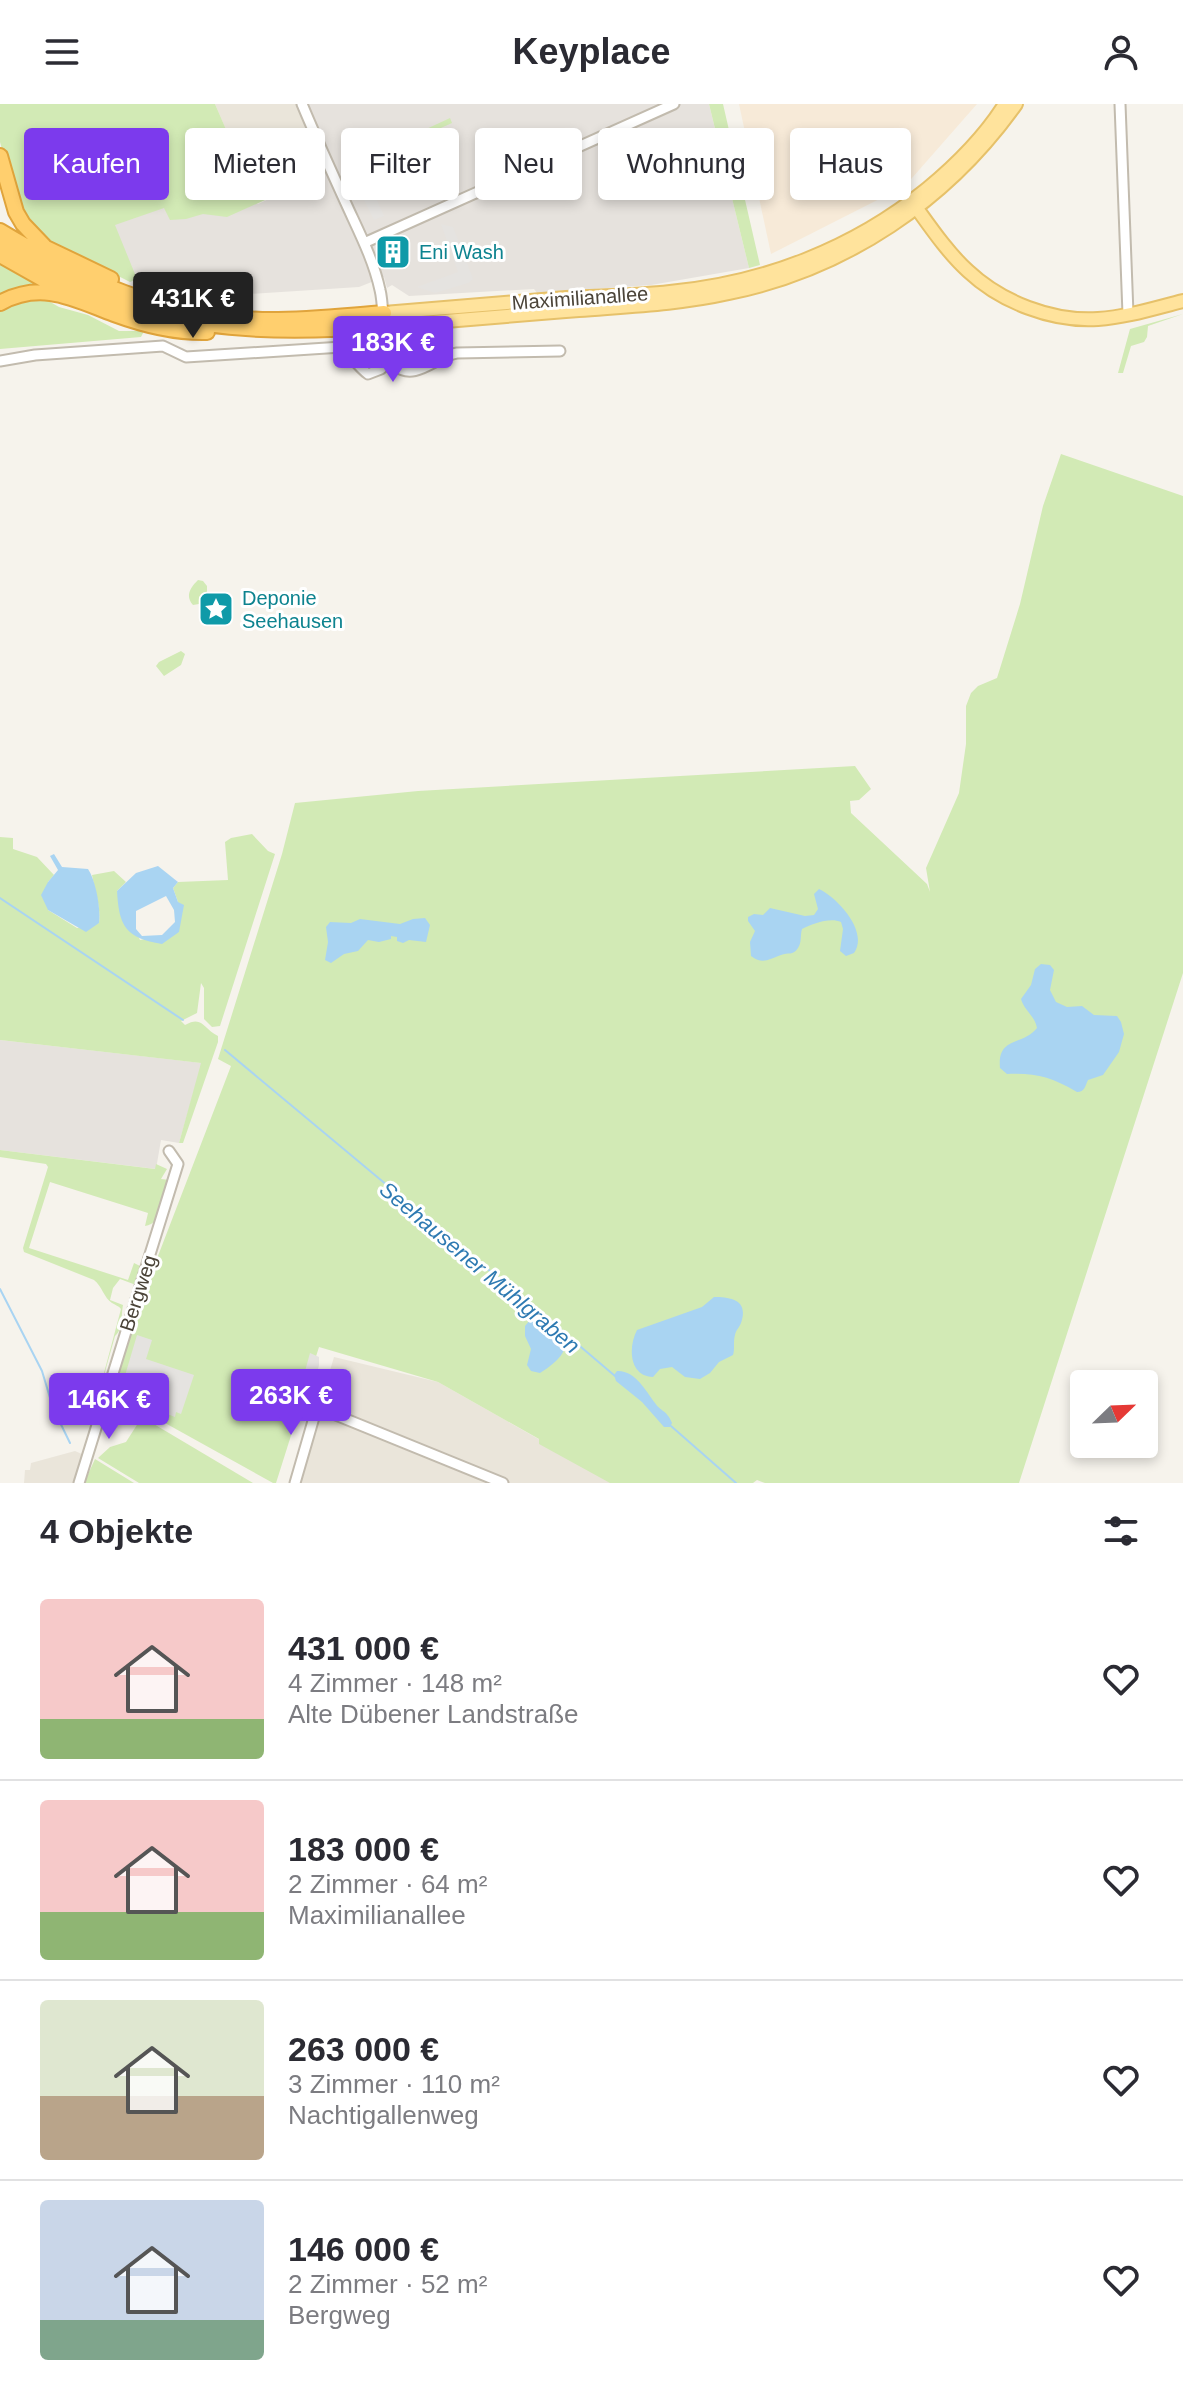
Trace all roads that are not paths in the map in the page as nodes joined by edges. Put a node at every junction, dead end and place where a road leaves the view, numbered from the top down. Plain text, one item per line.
1 (302, 104) edge
2 (674, 104) edge
3 (1005, 104) edge
4 (1016, 104) edge
5 (1120, 104) edge
6 (0, 156) edge
7 (918, 202) junction
8 (0, 222) edge
9 (0, 231) edge
10 (0, 243) edge
11 (364, 243) junction
12 (44, 246) junction
13 (0, 255) edge
14 (80, 300) junction
15 (1183, 301) edge
16 (0, 303) edge
17 (153, 303) junction
18 (1128, 314) junction
19 (384, 319) junction
20 (234, 328) junction
21 (560, 351) dead end
22 (0, 361) edge
23 (390, 361) junction
24 (169, 1151) dead end
25 (79, 1483) edge
26 (295, 1483) edge
27 (503, 1483) edge

1 - 11 street
2 - 11 street
3 - 7 main road
4 - 7 main road, Maximilianallee
5 - 18 street
6 - 12 highway
7 - 18 main road
7 - 19 main road, Maximilianallee
7 - 19 main road, Maximilianallee
8 - 12 highway
9 - 17 highway, Maximilianallee
10 - 20 highway, Maximilianallee
11 - 19 street
12 - 17 highway
13 - 14 highway
14 - 16 highway
14 - 20 highway
15 - 18 main road
17 - 19 highway, Maximilianallee
19 - 20 highway, Maximilianallee
19 - 23 street
21 - 23 street
22 - 23 street
24 - 25 street, Bergweg
26 - 27 street

